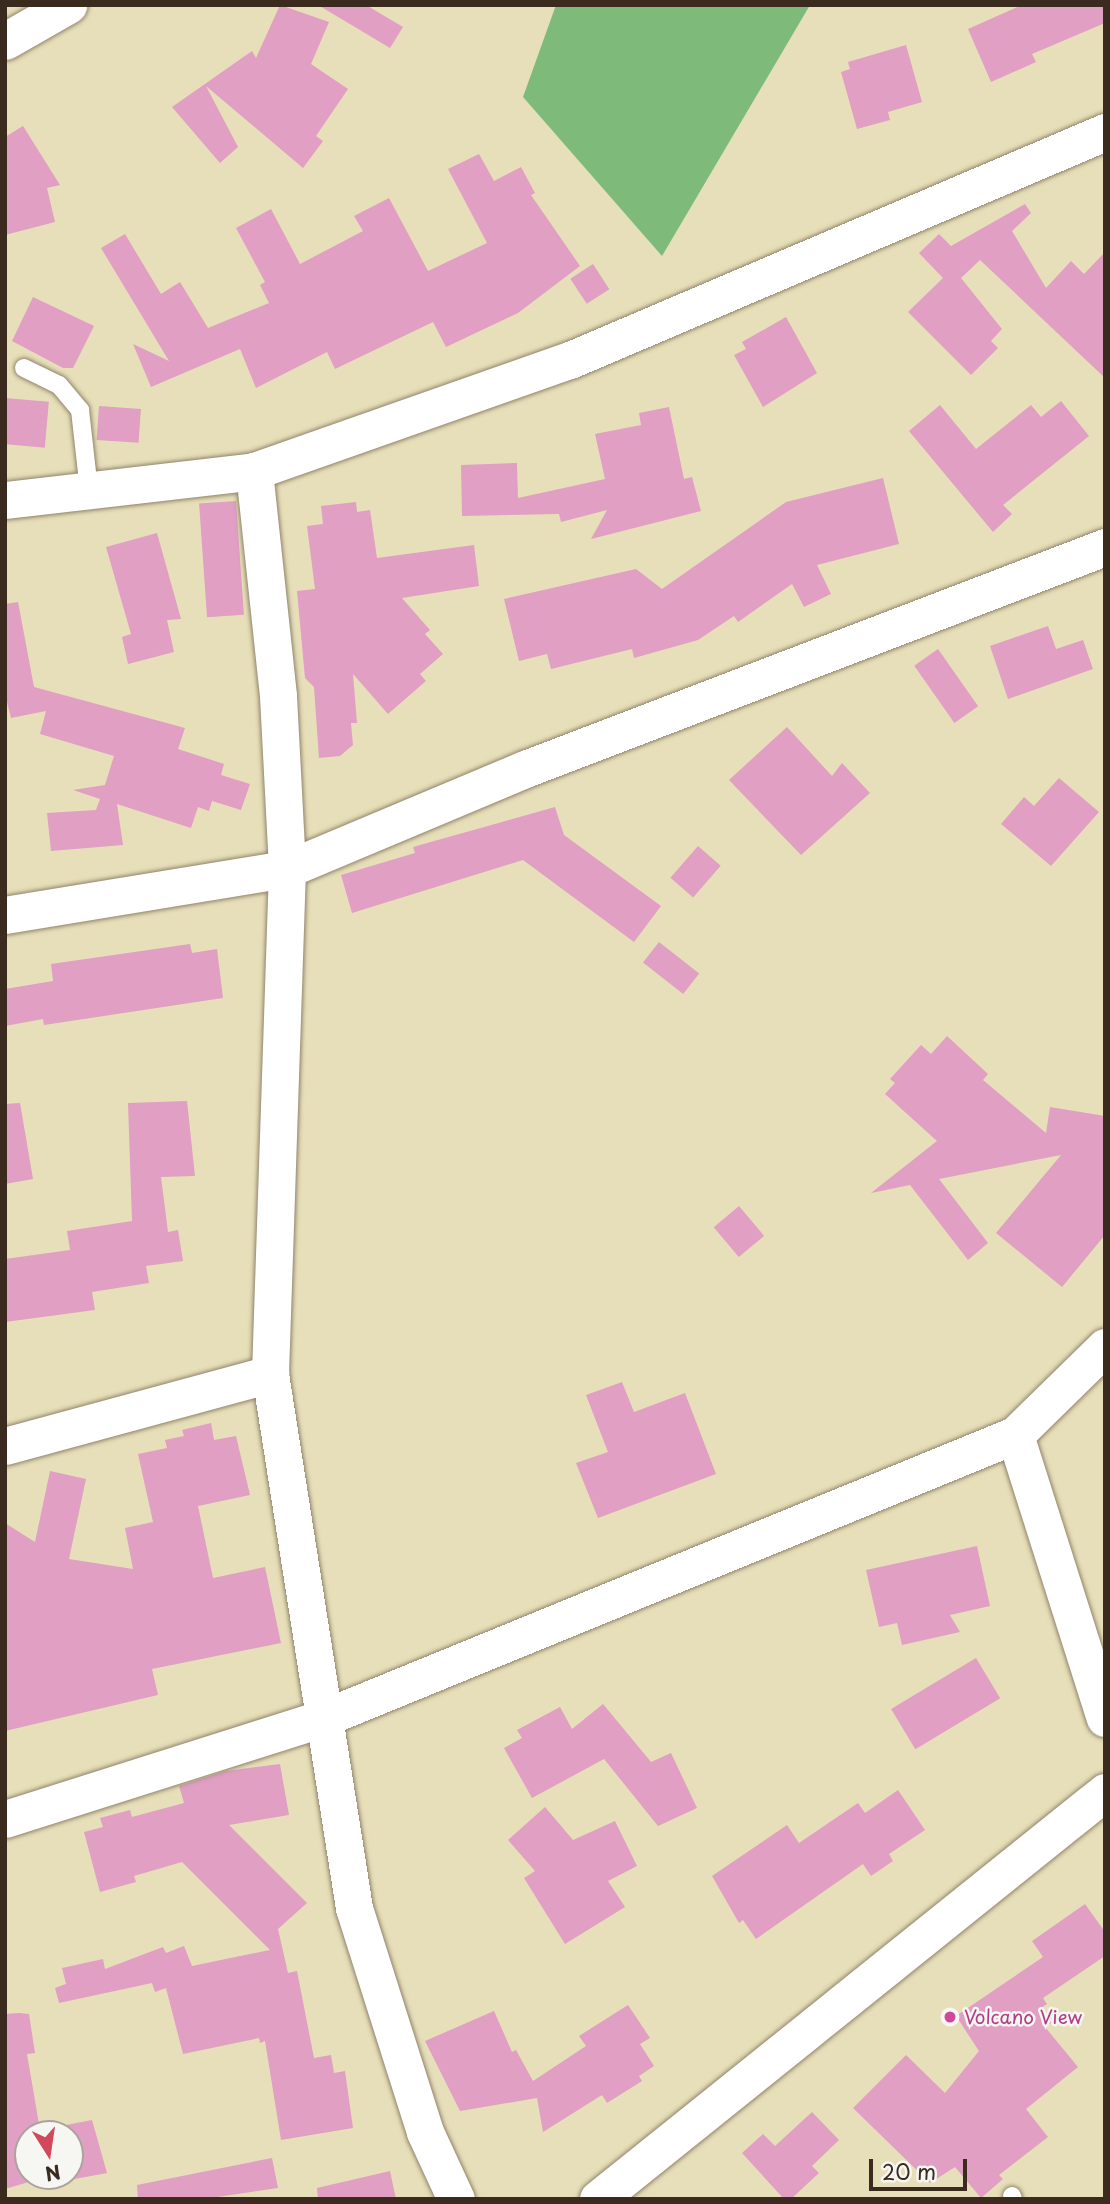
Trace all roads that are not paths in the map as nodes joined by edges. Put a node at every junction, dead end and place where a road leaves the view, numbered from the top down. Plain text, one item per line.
1 (68, 5) edge
2 (5, 41) edge
3 (1105, 132) edge
4 (24, 368) dead end
5 (254, 471) junction
6 (89, 490) junction
7 (5, 500) edge
8 (1105, 547) edge
9 (287, 869) junction
10 (5, 915) edge
11 (1105, 1347) edge
12 (270, 1374) junction
13 (1015, 1435) junction
14 (5, 1446) edge
15 (1105, 1718) edge
16 (321, 1719) junction
17 (1105, 1792) edge
18 (5, 1819) edge
19 (456, 2199) edge
20 (598, 2199) edge

1 - 2 street
3 - 5 street
4 - 6 lane
5 - 6 street
5 - 9 street
6 - 7 street
8 - 9 street
9 - 10 street
9 - 12 street
11 - 13 street
12 - 14 street
12 - 16 street
13 - 15 street
13 - 16 street
16 - 18 street
16 - 19 street
17 - 20 street

